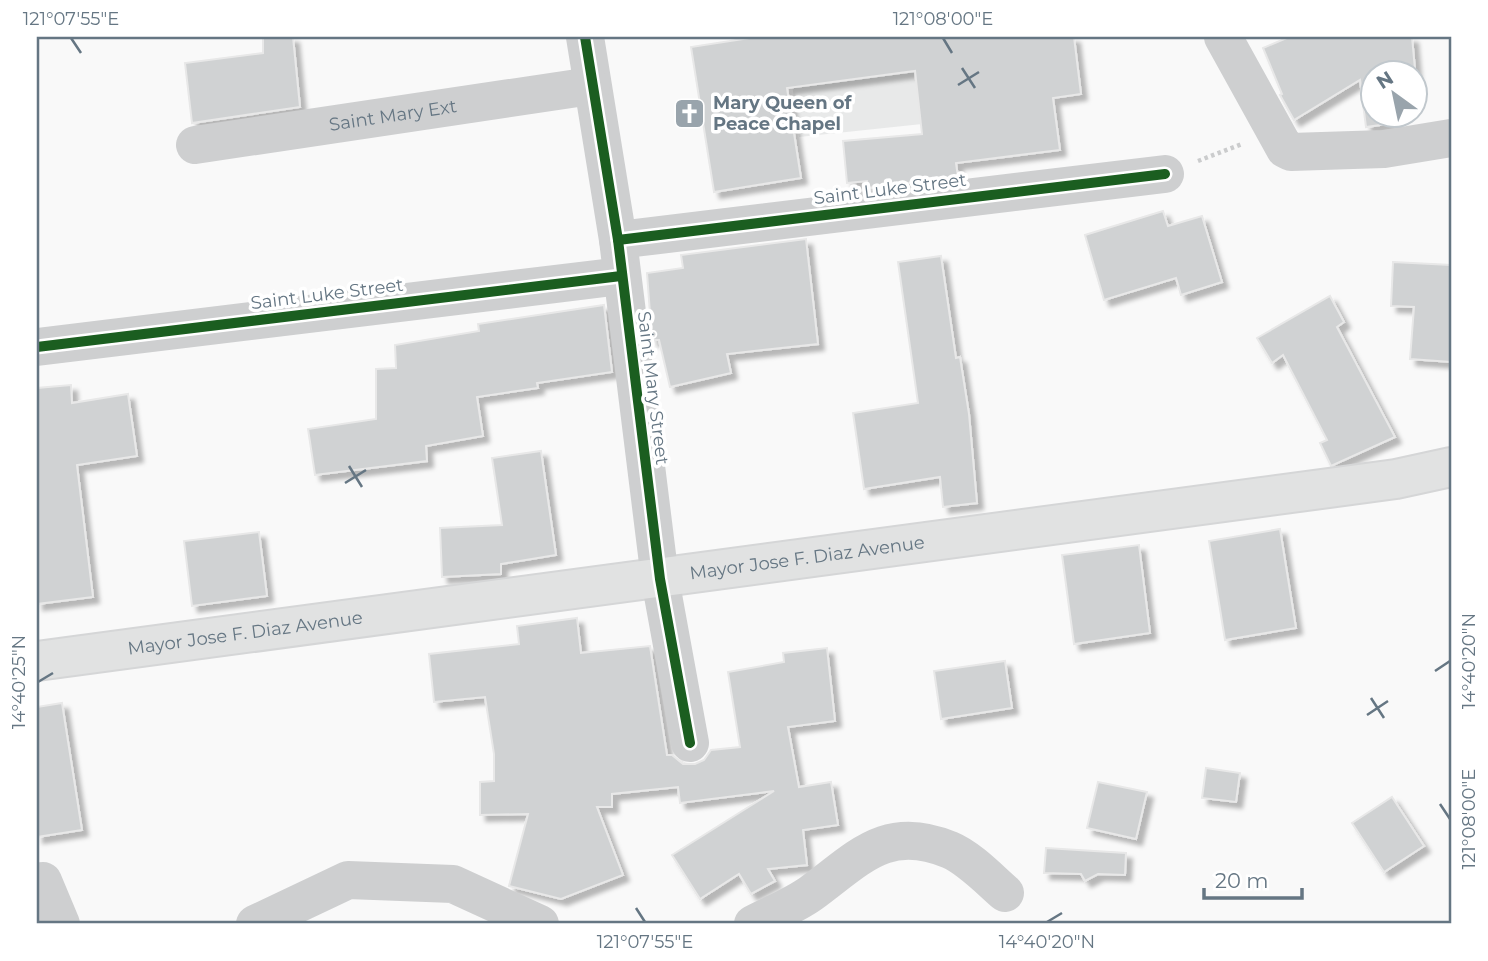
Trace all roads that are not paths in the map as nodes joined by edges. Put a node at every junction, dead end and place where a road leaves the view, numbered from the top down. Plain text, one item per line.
1 (585, 37) edge
2 (1223, 37) edge
3 (591, 86) junction
4 (1451, 138) edge
5 (195, 145) dead end
6 (1165, 174) road end
7 (620, 258) junction
8 (37, 346) edge
9 (1451, 467) edge
10 (660, 579) junction
11 (37, 661) edge
12 (690, 743) dead end
13 (43, 881) dead end
14 (1006, 893) dead end
15 (809, 910) edge
16 (61, 924) edge
17 (255, 924) edge
18 (540, 924) edge
19 (753, 924) edge

1 - 3 street, Saint Mary Street
2 - 4 street
3 - 5 street, Saint Mary Ext
3 - 7 street, Saint Mary Street
6 - 7 street, Saint Luke Street
7 - 8 street, Saint Luke Street
7 - 10 street, Saint Mary Street
9 - 10 main road, Mayor Jose F. Diaz Avenue
10 - 11 main road, Mayor Jose F. Diaz Avenue
10 - 12 street, Saint Mary Street
13 - 16 street
14 - 15 street
15 - 19 street
17 - 18 street

